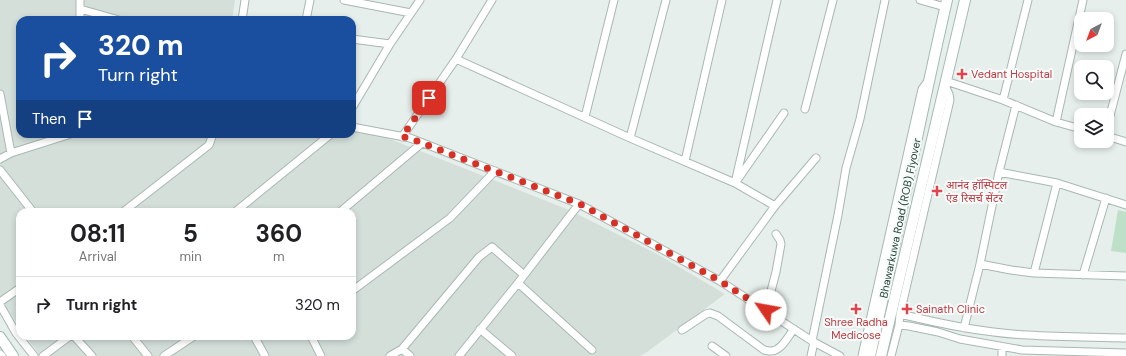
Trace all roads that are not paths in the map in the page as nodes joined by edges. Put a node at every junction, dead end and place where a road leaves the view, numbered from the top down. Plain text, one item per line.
1 (80, 0) edge
2 (245, 0) edge
3 (310, 0) edge
4 (344, 0) edge
5 (420, 0) edge
6 (492, 0) edge
7 (614, 0) edge
8 (666, 0) edge
9 (722, 0) edge
10 (777, 0) edge
11 (833, 0) edge
12 (885, 0) edge
13 (920, 0) edge
14 (965, 0) edge
15 (1028, 0) edge
16 (1083, 0) edge
17 (946, 4) edge
18 (80, 9) junction
19 (410, 12) junction
20 (80, 16) edge
21 (105, 16) edge
22 (243, 16) edge
23 (307, 16) edge
24 (356, 40) edge
25 (390, 44) junction
26 (1126, 54) edge
27 (456, 59) junction
28 (929, 80) junction
29 (945, 84) junction
30 (0, 94) edge
31 (1003, 100) junction
32 (356, 101) edge
33 (1016, 105) junction
34 (1112, 108) edge
35 (804, 109) dead end
36 (784, 113) dead end
37 (585, 117) junction
38 (1056, 122) junction
39 (1074, 127) edge
40 (356, 128) edge
41 (402, 137) junction
42 (58, 138) edge
43 (212, 138) edge
44 (326, 138) edge
45 (630, 138) junction
46 (1114, 138) edge
47 (1126, 142) edge
48 (422, 143) junction
49 (11, 153) junction
50 (816, 158) dead end
51 (0, 159) edge
52 (685, 161) junction
53 (0, 170) edge
54 (495, 171) junction
55 (999, 172) junction
56 (735, 183) junction
57 (1057, 183) junction
58 (1106, 198) junction
59 (245, 204) junction
60 (580, 204) junction
61 (1126, 204) edge
62 (775, 206) junction
63 (30, 208) edge
64 (128, 208) edge
65 (240, 208) edge
66 (247, 208) edge
67 (345, 208) edge
68 (776, 234) dead end
69 (980, 264) junction
70 (1034, 273) junction
71 (524, 275) junction
72 (1082, 275) junction
73 (1126, 276) edge
74 (720, 281) junction
75 (518, 283) junction
76 (356, 288) edge
77 (16, 291) edge
78 (0, 302) edge
79 (0, 305) edge
80 (766, 310) junction
81 (900, 314) junction
82 (899, 325) junction
83 (964, 328) junction
84 (480, 329) junction
85 (794, 329) junction
86 (682, 330) dead end
87 (16, 333) edge
88 (0, 337) edge
89 (1126, 338) edge
90 (21, 340) edge
91 (65, 340) edge
92 (78, 340) edge
93 (135, 340) edge
94 (188, 340) edge
95 (256, 340) edge
96 (313, 340) edge
97 (813, 342) junction
98 (712, 346) dead end
99 (1002, 347) junction
100 (402, 349) junction
101 (592, 350) dead end
102 (776, 353) edge
103 (1126, 353) edge
104 (722, 355) edge
105 (12, 356) edge
106 (34, 356) edge
107 (43, 356) edge
108 (92, 356) edge
109 (148, 356) edge
110 (164, 356) edge
111 (265, 356) edge
112 (322, 356) edge
113 (390, 356) edge
114 (410, 356) edge
115 (459, 356) edge
116 (512, 356) edge
117 (811, 356) edge
118 (840, 356) edge
119 (862, 356) edge
120 (870, 356) edge
121 (881, 356) edge
122 (891, 356) edge
123 (1002, 356) edge

1 - 18 street
2 - 22 street
3 - 23 street
4 - 19 street
5 - 19 street
6 - 27 street
7 - 37 street
8 - 45 street
9 - 52 street
10 - 56 street
11 - 35 street
12 - 97 street
13 - 17 street
14 - 29 main road, Bhawarkuwa Road (ROB) Flyover
15 - 31 street
16 - 38 street
17 - 28 main road, Bhawarkuwa Road (ROB) Flyover
18 - 20 street
18 - 21 street
19 - 25 street
24 - 25 street
25 - 32 street
26 - 34 street
27 - 37 street
27 - 41 street
28 - 119 street
28 - 120 main road, Bhawarkuwa Road (ROB) Flyover
29 - 31 street
29 - 81 street
29 - 121 main road, Bhawarkuwa Road (ROB) Flyover
30 - 49 street
31 - 33 street
33 - 38 street
33 - 55 street
36 - 56 street
37 - 45 street
38 - 39 street
40 - 41 street
41 - 48 street
42 - 49 street
43 - 64 street
44 - 59 street
45 - 52 street
46 - 47 street
48 - 54 street
48 - 67 street
49 - 51 street
50 - 62 street
52 - 56 street
53 - 63 street
54 - 60 street
54 - 76 street
55 - 57 street
55 - 69 street
56 - 62 street
57 - 58 street
57 - 70 street
58 - 61 street
58 - 72 street
59 - 65 street
59 - 66 street
60 - 71 street
60 - 74 street
62 - 74 street
68 - 80 street
69 - 70 street
69 - 83 street
70 - 72 street
71 - 75 street
71 - 100 street
72 - 73 street
74 - 80 street
75 - 84 street
75 - 101 street
77 - 78 street
79 - 87 street
80 - 85 street
81 - 82 street
81 - 83 street
82 - 99 street
82 - 122 street
83 - 89 street
84 - 115 street
84 - 116 street
85 - 97 street
85 - 102 street
86 - 102 street
88 - 105 main road
90 - 106 street
91 - 107 street
92 - 108 street
93 - 109 street
94 - 110 street
95 - 111 street
96 - 112 street
97 - 117 street
97 - 118 street
98 - 104 street
99 - 103 street
99 - 123 street
100 - 113 street
100 - 114 street

